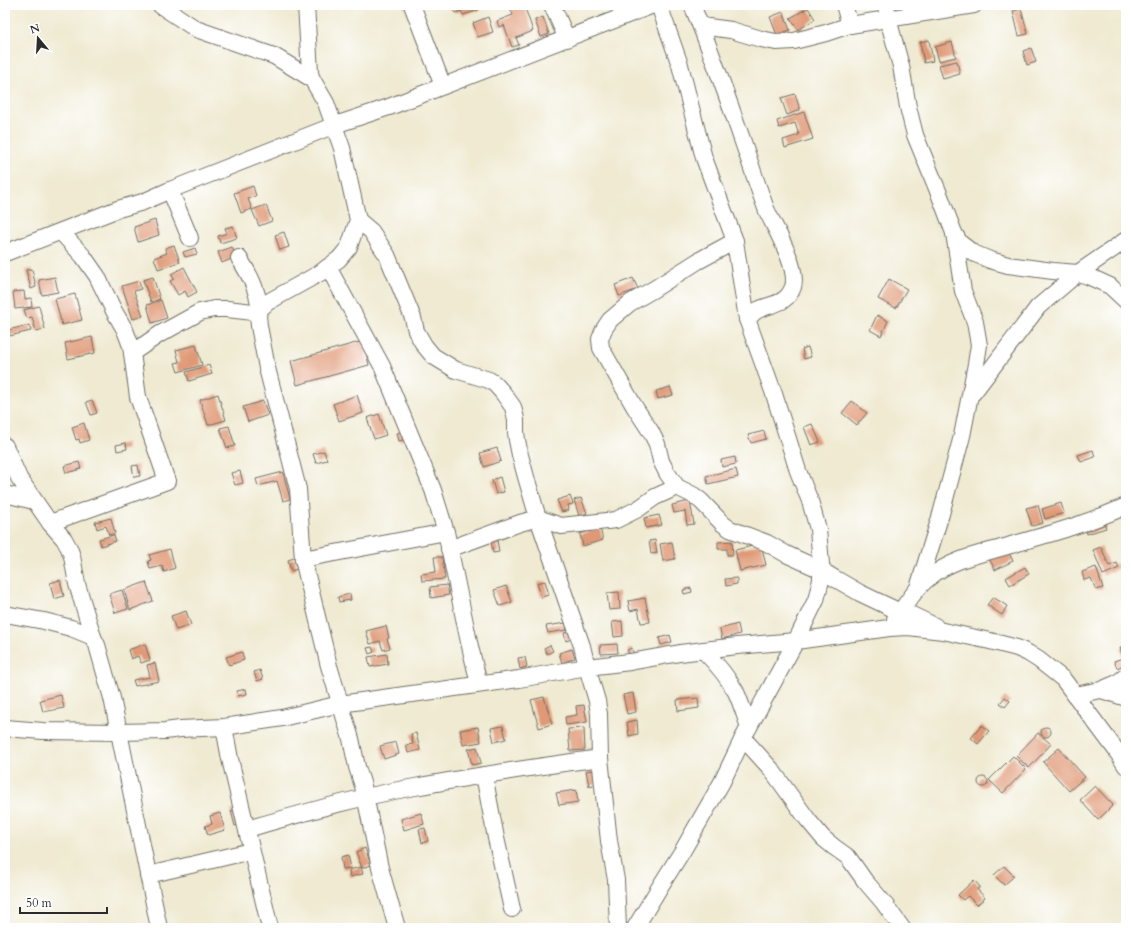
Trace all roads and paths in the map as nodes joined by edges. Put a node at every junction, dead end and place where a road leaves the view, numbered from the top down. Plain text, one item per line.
1 (160, 5) edge
2 (306, 5) edge
3 (412, 5) edge
4 (552, 5) edge
5 (653, 5) edge
6 (660, 5) edge
7 (692, 5) edge
8 (844, 5) edge
9 (974, 5) edge
10 (887, 12) edge
11 (850, 25) junction
12 (701, 26) junction
13 (567, 39) junction
14 (312, 79) junction
15 (442, 86) junction
16 (335, 125) junction
17 (170, 190) junction
18 (358, 220) junction
19 (60, 232) junction
20 (954, 233) junction
21 (190, 238) dead end
22 (1126, 240) edge
23 (735, 242) junction
24 (5, 253) edge
25 (239, 258) dead end
26 (328, 267) junction
27 (1078, 273) junction
28 (1126, 301) edge
29 (259, 312) junction
30 (747, 319) junction
31 (132, 353) junction
32 (970, 397) junction
33 (5, 446) edge
34 (678, 487) junction
35 (5, 494) edge
36 (34, 501) junction
37 (1126, 506) edge
38 (538, 518) junction
39 (50, 523) junction
40 (446, 532) junction
41 (449, 549) junction
42 (303, 559) junction
43 (821, 570) junction
44 (918, 588) junction
45 (900, 612) junction
46 (5, 614) edge
47 (889, 628) junction
48 (943, 631) junction
49 (93, 637) junction
50 (796, 641) junction
51 (703, 650) junction
52 (587, 667) junction
53 (1126, 676) edge
54 (479, 684) junction
55 (1101, 690) junction
56 (1075, 695) junction
57 (1126, 698) edge
58 (340, 704) junction
59 (224, 727) junction
60 (5, 728) edge
61 (118, 732) junction
62 (746, 732) junction
63 (600, 758) junction
64 (1126, 766) edge
65 (484, 775) junction
66 (365, 797) junction
67 (247, 829) junction
68 (251, 851) junction
69 (148, 875) junction
70 (512, 909) dead end
71 (159, 928) edge
72 (270, 928) edge
73 (397, 928) edge
74 (618, 928) edge
75 (636, 928) edge
76 (902, 928) edge

1 - 14 street
2 - 14 street
3 - 15 street
4 - 13 street
5 - 13 street
6 - 23 street
7 - 12 street
8 - 11 street
9 - 10 street
10 - 11 street
10 - 20 street
11 - 12 street
12 - 30 street
13 - 15 street
14 - 16 street
15 - 16 street
16 - 17 street
16 - 18 street
17 - 19 street
17 - 21 street
18 - 26 street
18 - 38 street
19 - 24 street
19 - 31 street
20 - 27 street
20 - 32 street
22 - 27 street
23 - 30 street
23 - 34 street
25 - 29 street
26 - 29 street
26 - 40 street
27 - 28 street
27 - 32 street
29 - 31 street
29 - 42 street
30 - 43 street
31 - 39 street
32 - 44 street
33 - 36 street
34 - 38 street
34 - 43 street
35 - 36 street
36 - 39 street
37 - 44 street
38 - 41 street
38 - 52 street
39 - 49 street
40 - 41 street
40 - 42 street
41 - 54 street
42 - 58 street
43 - 45 street
43 - 50 street
44 - 45 street
45 - 47 street
45 - 48 street
46 - 49 street
47 - 48 street
47 - 50 street
48 - 56 street
49 - 61 street
50 - 51 street
50 - 62 street
51 - 52 street
51 - 62 street
52 - 54 street
52 - 63 street
53 - 55 street
54 - 58 street
55 - 56 street
55 - 57 street
56 - 64 street
58 - 59 street
58 - 66 street
59 - 61 street
59 - 67 street
60 - 61 street
61 - 69 street
62 - 75 street
62 - 76 street
63 - 65 street
63 - 74 street
65 - 66 street
65 - 70 street
66 - 67 street
66 - 73 street
67 - 68 street
68 - 69 street
68 - 72 street
69 - 71 street

